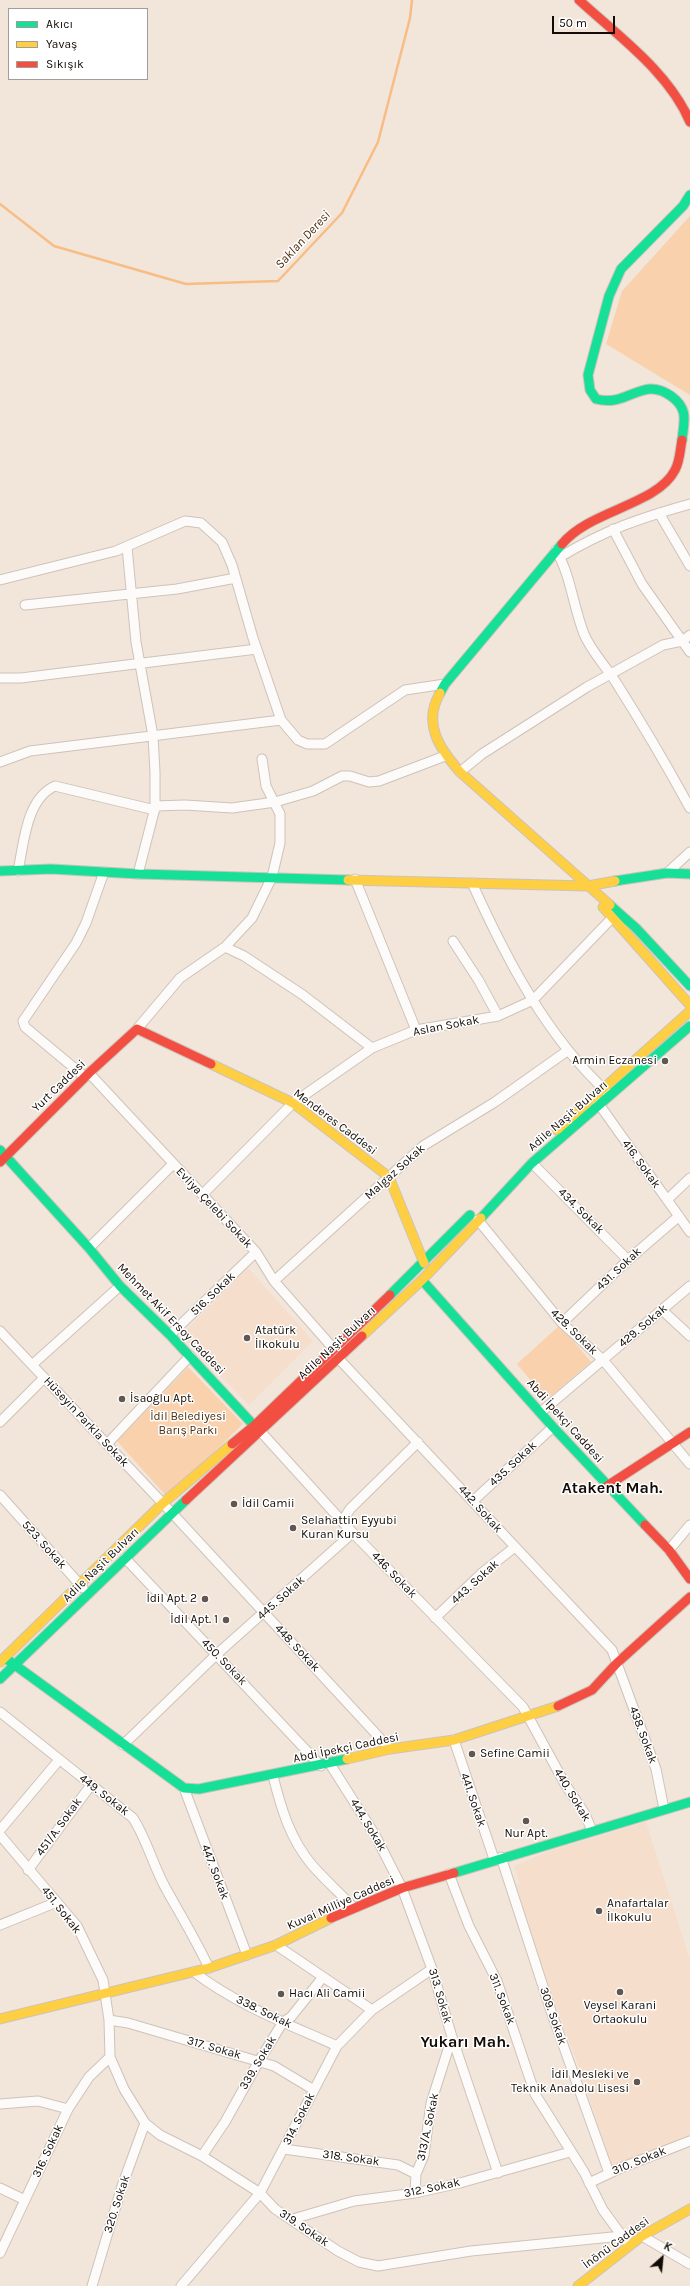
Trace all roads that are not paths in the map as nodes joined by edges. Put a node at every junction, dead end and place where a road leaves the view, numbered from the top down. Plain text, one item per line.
1 (578, 0) edge
2 (690, 122) edge
3 (690, 195) edge
4 (690, 504) edge
5 (659, 513) junction
6 (613, 529) junction
7 (127, 546) junction
8 (558, 554) junction
9 (690, 566) edge
10 (236, 578) junction
11 (0, 580) edge
12 (133, 592) junction
13 (25, 605) dead end
14 (690, 634) edge
15 (682, 641) junction
16 (257, 649) junction
17 (690, 652) edge
18 (140, 662) junction
19 (611, 674) junction
20 (0, 678) edge
21 (446, 684) junction
22 (281, 720) junction
23 (154, 736) junction
24 (445, 756) junction
25 (262, 759) dead end
26 (0, 762) edge
27 (460, 772) junction
28 (275, 802) junction
29 (155, 808) junction
30 (690, 808) edge
31 (690, 852) edge
32 (18, 870) junction
33 (0, 871) edge
34 (104, 872) junction
35 (666, 873) junction
36 (138, 874) junction
37 (690, 874) edge
38 (272, 877) junction
39 (355, 879) junction
40 (472, 884) junction
41 (588, 886) junction
42 (612, 918) junction
43 (453, 941) dead end
44 (225, 947) junction
45 (690, 986) edge
46 (533, 1000) junction
47 (690, 1005) edge
48 (690, 1011) edge
49 (498, 1016) junction
50 (690, 1026) edge
51 (137, 1029) junction
52 (416, 1030) junction
53 (372, 1048) junction
54 (568, 1051) junction
55 (87, 1075) junction
56 (602, 1088) junction
57 (611, 1095) junction
58 (594, 1096) junction
59 (293, 1103) junction
60 (599, 1105) junction
61 (2, 1156) edge
62 (532, 1163) junction
63 (173, 1164) junction
64 (389, 1178) junction
65 (690, 1178) edge
66 (203, 1194) junction
67 (667, 1200) junction
68 (679, 1216) junction
69 (478, 1220) junction
70 (690, 1232) edge
71 (89, 1248) junction
72 (256, 1252) junction
73 (628, 1260) junction
74 (424, 1263) junction
75 (422, 1280) junction
76 (274, 1281) junction
77 (120, 1286) junction
78 (690, 1286) edge
79 (662, 1310) junction
80 (562, 1323) junction
81 (0, 1331) edge
82 (170, 1335) junction
83 (690, 1336) edge
84 (333, 1348) junction
85 (190, 1356) junction
86 (338, 1358) junction
87 (602, 1360) junction
88 (33, 1364) junction
89 (44, 1378) junction
90 (541, 1412) junction
91 (0, 1422) edge
92 (553, 1427) junction
93 (258, 1429) junction
94 (690, 1432) edge
95 (418, 1442) junction
96 (674, 1443) junction
97 (107, 1444) junction
98 (690, 1464) edge
99 (607, 1486) junction
100 (0, 1495) edge
101 (473, 1501) junction
102 (162, 1504) junction
103 (172, 1513) junction
104 (690, 1525) edge
105 (349, 1529) junction
106 (515, 1547) junction
107 (669, 1550) junction
108 (125, 1558) junction
109 (690, 1579) edge
110 (81, 1586) junction
111 (89, 1594) junction
112 (690, 1597) edge
113 (264, 1613) junction
114 (436, 1618) junction
115 (217, 1654) junction
116 (2, 1658) edge
117 (617, 1663) junction
118 (14, 1664) junction
119 (0, 1679) edge
120 (0, 1712) edge
121 (529, 1717) junction
122 (454, 1740) junction
123 (123, 1745) junction
124 (390, 1749) junction
125 (59, 1760) junction
126 (326, 1765) junction
127 (273, 1776) junction
128 (91, 1784) junction
129 (184, 1788) junction
130 (690, 1802) edge
131 (664, 1809) junction
132 (3, 1819) edge
133 (0, 1830) edge
134 (592, 1831) junction
135 (0, 1835) edge
136 (497, 1858) junction
137 (28, 1870) junction
138 (449, 1874) junction
139 (402, 1888) junction
140 (57, 1902) junction
141 (353, 1907) junction
142 (0, 1925) edge
143 (276, 1945) junction
144 (247, 1955) junction
145 (209, 1968) junction
146 (432, 1969) junction
147 (194, 1972) junction
148 (323, 1977) junction
149 (105, 1994) junction
150 (372, 2010) junction
151 (0, 2019) edge
152 (109, 2020) junction
153 (283, 2022) junction
154 (452, 2037) junction
155 (337, 2046) junction
156 (110, 2057) junction
157 (259, 2061) junction
158 (314, 2090) junction
159 (0, 2104) edge
160 (68, 2109) junction
161 (145, 2123) junction
162 (690, 2141) edge
163 (284, 2149) junction
164 (570, 2152) junction
165 (202, 2156) junction
166 (498, 2173) junction
167 (609, 2173) junction
168 (416, 2174) junction
169 (589, 2183) junction
170 (0, 2188) edge
171 (260, 2193) junction
172 (414, 2193) junction
173 (25, 2200) junction
174 (690, 2209) edge
175 (292, 2219) junction
176 (622, 2236) junction
177 (642, 2236) junction
178 (630, 2245) junction
179 (0, 2253) edge
180 (690, 2264) edge
181 (92, 2286) edge
182 (181, 2286) edge
183 (578, 2286) edge

1 - 2 street
3 - 8 street
4 - 5 street
5 - 6 street
5 - 9 street
6 - 8 street
6 - 15 street
7 - 10 street
7 - 11 street
7 - 12 street
8 - 19 street
8 - 21 street
10 - 12 street
10 - 16 street
12 - 13 street
12 - 18 street
14 - 15 street
15 - 17 street
15 - 19 street
16 - 18 street
16 - 22 street
18 - 20 street
18 - 23 street
19 - 27 street
19 - 30 street
21 - 22 street
21 - 24 street
22 - 23 street
23 - 26 street
23 - 29 street
24 - 27 street
24 - 28 street
25 - 28 street
27 - 41 street
28 - 29 street
28 - 38 street
29 - 32 street
29 - 36 street
31 - 35 street
32 - 33 street
32 - 34 street
34 - 36 street
34 - 55 street, Evliya Çelebi Sokak
35 - 37 street
35 - 41 street
36 - 38 street
38 - 39 street
38 - 44 street
39 - 40 street
39 - 52 street
40 - 41 street
40 - 46 street
41 - 42 street
41 - 45 street
42 - 46 street, Aslan Sokak
42 - 47 street
43 - 49 street
44 - 51 street
44 - 53 street
46 - 49 street, Aslan Sokak
46 - 54 street
48 - 56 street, Adile Naşit Bulvarı
49 - 52 street, Aslan Sokak
50 - 57 street, Adile Naşit Bulvarı
51 - 55 street, Yurt Caddesi
51 - 59 street, Menderes Caddesi
52 - 53 street, Aslan Sokak
53 - 59 street, Aslan Sokak
54 - 56 street
54 - 64 street, Malgaz Sokak
55 - 61 street, Yurt Caddesi
55 - 63 street, Evliya Çelebi Sokak
56 - 57 street
56 - 58 street, Adile Naşit Bulvarı
57 - 60 street, Adile Naşit Bulvarı
58 - 60 street, 416. Sokak
58 - 74 street, Adile Naşit Bulvarı
59 - 64 street, Menderes Caddesi
59 - 66 street, Aslan Sokak
60 - 62 street, Adile Naşit Bulvarı
60 - 67 street, 416. Sokak
61 - 71 street, Mehmet Akif Ersoy Caddesi
62 - 69 street, Adile Naşit Bulvarı
62 - 73 street, 434. Sokak
63 - 66 street, Evliya Çelebi Sokak
63 - 71 street
64 - 74 street, Menderes Caddesi
64 - 76 street, Malgaz Sokak
65 - 67 street
66 - 72 street, Evliya Çelebi Sokak
67 - 68 street, 416. Sokak
68 - 70 street, 416. Sokak
68 - 73 street, 431. Sokak
69 - 75 street, Adile Naşit Bulvarı
69 - 80 street, 428. Sokak
71 - 77 street, Mehmet Akif Ersoy Caddesi
72 - 76 street, Evliya Çelebi Sokak
72 - 82 street, 516. Sokak
73 - 80 street, 431. Sokak
74 - 84 street, Adile Naşit Bulvarı
75 - 86 street, Adile Naşit Bulvarı
75 - 90 street, Abdi İpekçi Caddesi
76 - 84 street, Evliya Çelebi Sokak
77 - 82 street, Mehmet Akif Ersoy Caddesi
77 - 88 street
78 - 79 street, 429. Sokak
79 - 83 street
79 - 87 street, 429. Sokak
80 - 87 street, 428. Sokak
81 - 88 street, Hüseyin Parkla Sokak
82 - 85 street, Mehmet Akif Ersoy Caddesi
84 - 93 street, Adile Naşit Bulvarı
85 - 93 street, Mehmet Akif Ersoy Caddesi
85 - 97 street
86 - 93 street, Adile Naşit Bulvarı
86 - 95 street, 442. Sokak
87 - 90 street, 429. Sokak
87 - 96 street, 428. Sokak
88 - 89 street, Hüseyin Parkla Sokak
89 - 91 street
89 - 97 street, Hüseyin Parkla Sokak
90 - 92 street, Abdi İpekçi Caddesi
92 - 99 street, Abdi İpekçi Caddesi
92 - 101 street, 435. Sokak
93 - 102 street, Adile Naşit Bulvarı
93 - 103 street, Adile Naşit Bulvarı
93 - 105 street, 446. Sokak
94 - 96 street
95 - 101 street, 442. Sokak
95 - 105 street
96 - 98 street, 428. Sokak
96 - 99 street
97 - 102 street, Hüseyin Parkla Sokak
99 - 107 street, Abdi İpekçi Caddesi
100 - 110 street, 523. Sokak
101 - 106 street, 442. Sokak
102 - 103 street, Hüseyin Parkla Sokak
102 - 110 street, Adile Naşit Bulvarı
103 - 108 street, Adile Naşit Bulvarı
103 - 113 street, 448. Sokak
104 - 107 street
105 - 113 street, 445. Sokak
105 - 114 street, 446. Sokak
106 - 114 street, 443. Sokak
106 - 117 street, 442. Sokak
107 - 109 street, Abdi İpekçi Caddesi
108 - 111 street, Adile Naşit Bulvarı
108 - 115 street, 450. Sokak
110 - 111 street, 523. Sokak
110 - 116 street, Adile Naşit Bulvarı
111 - 118 street, Adile Naşit Bulvarı
112 - 117 street, Abdi İpekçi Caddesi
113 - 115 street, 445. Sokak
113 - 124 street, 448. Sokak
114 - 121 street, 446. Sokak
115 - 123 street, 445. Sokak
115 - 126 street, 450. Sokak
116 - 118 street
117 - 121 street, Abdi İpekçi Caddesi
117 - 131 street, 438. Sokak
118 - 119 street, Adile Naşit Bulvarı
118 - 123 street
120 - 125 street, 449. Sokak
121 - 122 street, Abdi İpekçi Caddesi
121 - 134 street, 440. Sokak
122 - 124 street, Abdi İpekçi Caddesi
122 - 136 street, 441. Sokak
123 - 129 street
124 - 126 street, Abdi İpekçi Caddesi
125 - 128 street, 449. Sokak
125 - 132 street
126 - 127 street, Abdi İpekçi Caddesi
126 - 139 street, 444. Sokak
127 - 129 street, Abdi İpekçi Caddesi
127 - 141 street
128 - 137 street, 451/A. Sokak
128 - 145 street, 449. Sokak
129 - 144 street, 447. Sokak
130 - 131 street, Kuvai Milliye Caddesi
131 - 134 street, Kuvai Milliye Caddesi
132 - 133 street
134 - 136 street, Kuvai Milliye Caddesi
135 - 137 street, 451. Sokak
136 - 138 street, Kuvai Milliye Caddesi
136 - 167 street, 309. Sokak
137 - 140 street, 451. Sokak
138 - 139 street, Kuvai Milliye Caddesi
138 - 164 street, 311. Sokak
139 - 141 street, Kuvai Milliye Caddesi
139 - 146 street, 313. Sokak
140 - 142 street
140 - 149 street, 451. Sokak
141 - 143 street, Kuvai Milliye Caddesi
143 - 144 street, Kuvai Milliye Caddesi
143 - 148 street
144 - 145 street, Kuvai Milliye Caddesi
145 - 147 street, Kuvai Milliye Caddesi
146 - 150 street, 314. Sokak
146 - 154 street, 313. Sokak
147 - 149 street, Kuvai Milliye Caddesi
147 - 153 street, 338. Sokak
148 - 150 street
148 - 153 street, 339. Sokak
149 - 151 street, Kuvai Milliye Caddesi
149 - 152 street, 319. Sokak
150 - 155 street, 314. Sokak
152 - 156 street, 319. Sokak
152 - 157 street, 317. Sokak
153 - 155 street, 338. Sokak
153 - 157 street, 339. Sokak
154 - 166 street, 313. Sokak
154 - 168 street, 313/A. Sokak
155 - 158 street, 314. Sokak
156 - 160 street, 316. Sokak
156 - 161 street, 319. Sokak
157 - 158 street, 317. Sokak
157 - 165 street, 339. Sokak
158 - 163 street, 314. Sokak
159 - 160 street
160 - 173 street, 316. Sokak
161 - 165 street, 319. Sokak
161 - 181 street, 320. Sokak
162 - 167 street, 310. Sokak
163 - 168 street, 318. Sokak
163 - 171 street, 314. Sokak
164 - 166 street, 312. Sokak
164 - 169 street, 311. Sokak
165 - 171 street, 319. Sokak
166 - 172 street, 312. Sokak
167 - 169 street, 310. Sokak
168 - 172 street, 313/A. Sokak
169 - 176 street, 311. Sokak
170 - 173 street
171 - 175 street, 319. Sokak
171 - 182 street, 314. Sokak
172 - 175 street, 312. Sokak
173 - 179 street, 316. Sokak
174 - 177 street, İnönü Caddesi
175 - 176 street, 319. Sokak
176 - 178 street, 311. Sokak
177 - 178 street, İnönü Caddesi
177 - 180 street
178 - 183 street, İnönü Caddesi

